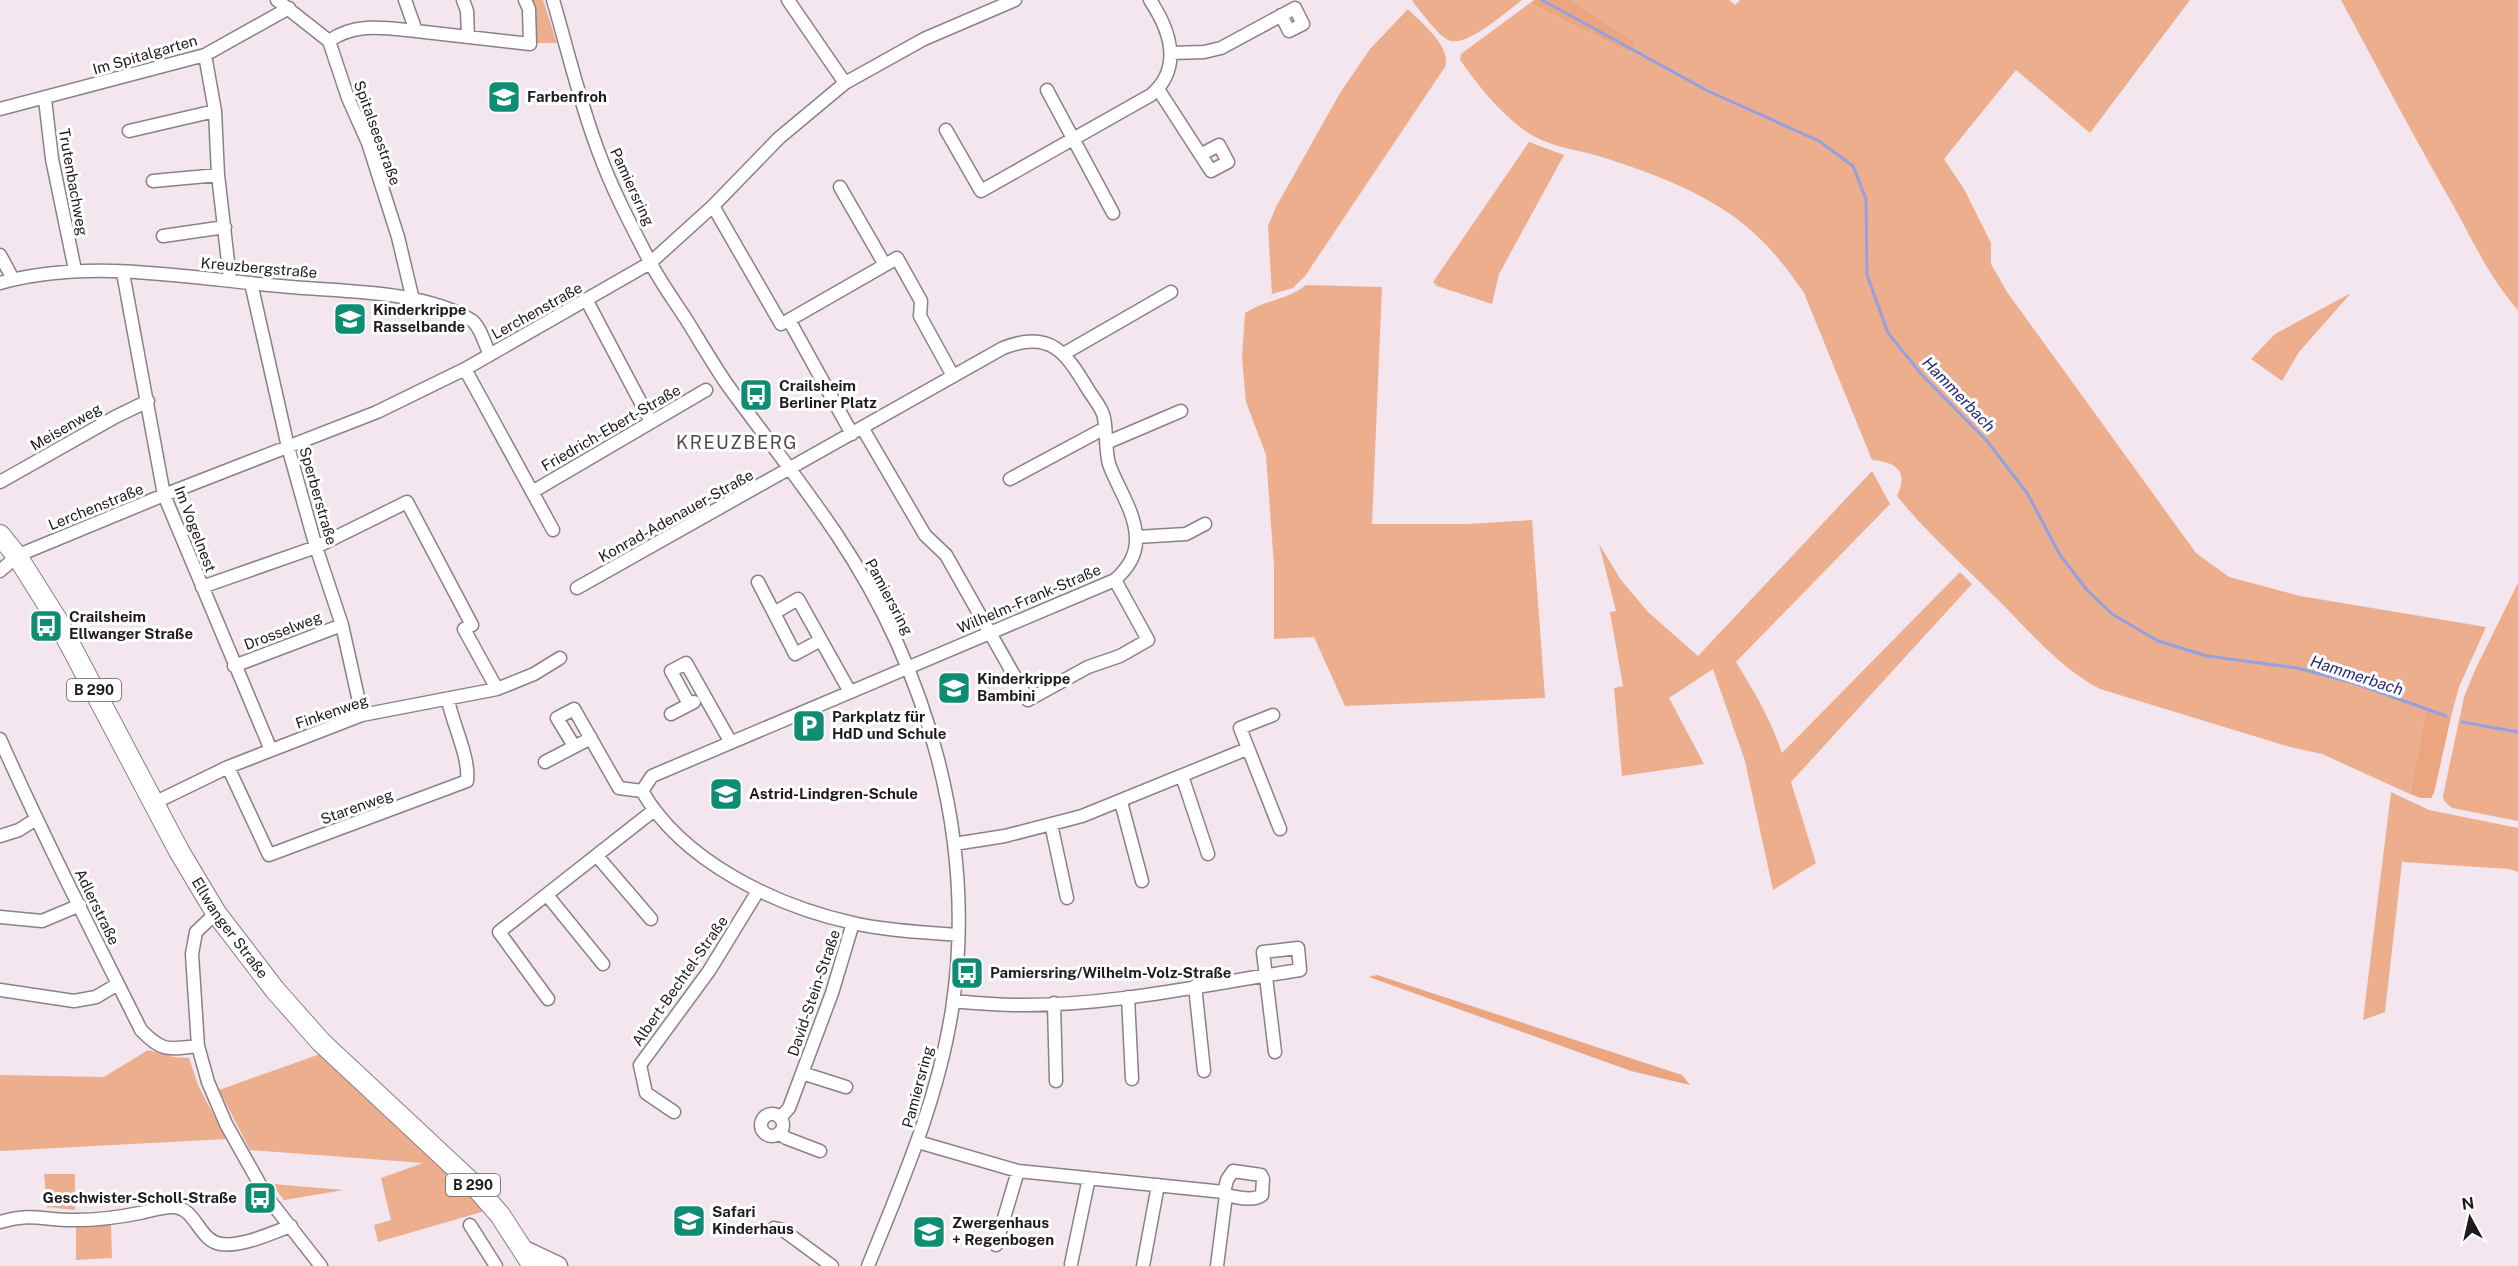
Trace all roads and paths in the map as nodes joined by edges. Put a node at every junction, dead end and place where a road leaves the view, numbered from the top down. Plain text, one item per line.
1 (277, 0) edge
2 (405, 0) edge
3 (463, 0) edge
4 (525, 0) edge
5 (553, 0) edge
6 (788, 0) edge
7 (1015, 0) edge
8 (1150, 0) edge
9 (289, 8) junction
10 (1281, 15) dead end
11 (416, 32) junction
12 (468, 37) junction
13 (328, 41) junction
14 (1171, 53) junction
15 (205, 55) junction
16 (845, 83) junction
17 (1158, 89) junction
18 (1047, 90) dead end
19 (45, 99) junction
20 (0, 109) edge
21 (215, 111) junction
22 (946, 130) dead end
23 (129, 131) dead end
24 (1073, 139) junction
25 (1202, 154) dead end
26 (218, 175) junction
27 (153, 181) dead end
28 (840, 187) dead end
29 (713, 206) junction
30 (1113, 213) dead end
31 (225, 227) junction
32 (163, 236) dead end
33 (0, 255) edge
34 (650, 263) junction
35 (885, 265) junction
36 (75, 270) junction
37 (123, 273) junction
38 (230, 279) junction
39 (6, 281) edge
40 (251, 283) junction
41 (1171, 292) dead end
42 (413, 300) junction
43 (587, 301) junction
44 (789, 320) junction
45 (1065, 353) junction
46 (490, 355) junction
47 (465, 369) junction
48 (953, 376) junction
49 (706, 390) dead end
50 (148, 401) junction
51 (1181, 411) dead end
52 (651, 423) junction
53 (1105, 428) junction
54 (857, 432) junction
55 (1106, 443) junction
56 (288, 447) junction
57 (789, 469) junction
58 (1010, 479) dead end
59 (0, 482) edge
60 (532, 492) junction
61 (164, 495) junction
62 (1205, 524) dead end
63 (553, 530) dead end
64 (0, 535) edge
65 (1136, 537) junction
66 (316, 547) junction
67 (17, 556) junction
68 (0, 571) edge
69 (1115, 580) junction
70 (758, 582) dead end
71 (202, 587) junction
72 (578, 588) dead end
73 (774, 612) junction
74 (342, 625) junction
75 (990, 631) junction
76 (821, 640) junction
77 (560, 658) dead end
78 (234, 666) junction
79 (909, 667) junction
80 (497, 689) junction
81 (850, 692) junction
82 (705, 696) junction
83 (448, 700) junction
84 (689, 705) junction
85 (672, 714) dead end
86 (362, 715) junction
87 (1274, 715) dead end
88 (591, 738) junction
89 (0, 739) edge
90 (730, 741) junction
91 (574, 746) junction
92 (1247, 749) junction
93 (271, 750) junction
94 (545, 762) dead end
95 (228, 767) junction
96 (1182, 776) junction
97 (642, 791) junction
98 (1121, 802) junction
99 (154, 803) junction
100 (653, 811) junction
101 (36, 819) junction
102 (1051, 824) junction
103 (1280, 829) dead end
104 (0, 836) edge
105 (954, 844) junction
106 (1208, 854) dead end
107 (597, 855) junction
108 (1142, 881) dead end
109 (758, 891) junction
110 (547, 894) junction
111 (1067, 898) dead end
112 (80, 905) junction
113 (216, 913) junction
114 (0, 917) edge
115 (651, 919) dead end
116 (853, 923) junction
117 (957, 935) junction
118 (603, 964) dead end
119 (1265, 975) junction
120 (118, 984) junction
121 (1195, 986) junction
122 (0, 990) edge
123 (1128, 997) junction
124 (548, 999) dead end
125 (953, 1001) junction
126 (1054, 1003) junction
127 (198, 1046) junction
128 (1275, 1052) dead end
129 (1204, 1071) dead end
130 (802, 1073) junction
131 (1132, 1079) dead end
132 (1056, 1081) dead end
133 (846, 1087) dead end
134 (674, 1112) dead end
135 (780, 1118) junction
136 (779, 1133) junction
137 (918, 1142) junction
138 (820, 1151) dead end
139 (1018, 1171) junction
140 (1089, 1178) junction
141 (1158, 1185) junction
142 (0, 1222) edge
143 (470, 1225) dead end
144 (291, 1226) junction
145 (774, 1228) dead end
146 (996, 1245) dead end
147 (529, 1258) edge
148 (1071, 1264) dead end
149 (321, 1266) edge
150 (496, 1266) edge
151 (558, 1266) edge
152 (832, 1266) edge
153 (868, 1266) edge
154 (1143, 1266) edge
155 (1217, 1266) edge

1 - 9 street
2 - 11 street
3 - 12 street
4 - 12 street
5 - 34 street, Pamiersring
6 - 16 street
7 - 16 street, Lerchenstraße
8 - 14 street
9 - 13 street
9 - 15 street, Im Spitalgarten
10 - 14 street
11 - 12 street
11 - 13 street
13 - 42 street, Spitalseestraße
14 - 17 street
15 - 19 street, Im Spitalgarten
15 - 21 street
16 - 29 street, Lerchenstraße
17 - 24 street
17 - 25 street
18 - 24 street
19 - 20 street, Im Spitalgarten
19 - 36 street, Trutenbachweg
21 - 23 street
21 - 26 street
22 - 24 street
24 - 30 street
26 - 27 street
26 - 31 street
28 - 35 street
29 - 34 street, Lerchenstraße
29 - 44 street
31 - 32 street
31 - 38 street
33 - 39 street
34 - 43 street, Lerchenstraße
34 - 57 street, Pamiersring
35 - 44 street
35 - 48 street
36 - 37 street, Kreuzbergstraße
36 - 39 street, Kreuzbergstraße
37 - 38 street, Kreuzbergstraße
37 - 50 street, Im Vogelnest
38 - 40 street, Kreuzbergstraße
40 - 42 street, Kreuzbergstraße
40 - 56 street, Sperberstraße
41 - 45 street
42 - 46 street, Kreuzbergstraße
43 - 46 street, Lerchenstraße
43 - 52 street
44 - 54 street
45 - 48 street
45 - 53 street, Wilhelm-Frank-Straße
46 - 47 street, Lerchenstraße
47 - 56 street, Lerchenstraße
47 - 60 street
48 - 54 street
49 - 52 street, Friedrich-Ebert-Straße
50 - 59 street, Meisenweg
50 - 61 street, Im Vogelnest
51 - 55 street
52 - 60 street, Friedrich-Ebert-Straße
53 - 55 street, Wilhelm-Frank-Straße
53 - 58 street
54 - 57 street
54 - 75 street
55 - 65 street, Wilhelm-Frank-Straße
56 - 61 street, Lerchenstraße
56 - 66 street, Sperberstraße
57 - 72 street, Konrad-Adenauer-Straße
57 - 79 street, Pamiersring
60 - 63 street
61 - 67 street, Lerchenstraße
61 - 71 street, Im Vogelnest
62 - 65 street
64 - 67 main road, Ellwanger Straße / B 290
65 - 69 street, Wilhelm-Frank-Straße
66 - 71 street
66 - 74 street, Sperberstraße
66 - 80 street
67 - 68 street, Lerchenstraße
67 - 99 main road, Ellwanger Straße / B 290
69 - 75 street, Wilhelm-Frank-Straße
69 - 75 street
70 - 73 street
71 - 78 street, Im Vogelnest
73 - 76 street
73 - 76 street
74 - 78 street, Drosselweg
74 - 86 street, Sperberstraße
75 - 79 street, Wilhelm-Frank-Straße
76 - 81 street
77 - 80 street, Finkenweg
78 - 93 street, Im Vogelnest
79 - 81 street, Wilhelm-Frank-Straße
79 - 105 street, Pamiersring
80 - 83 street, Finkenweg
81 - 90 street, Wilhelm-Frank-Straße
82 - 84 street
82 - 84 street
82 - 90 street
83 - 86 street, Finkenweg
83 - 95 street, Starenweg
84 - 85 street
86 - 93 street, Finkenweg
87 - 92 street
88 - 91 street
88 - 91 street
88 - 97 street
89 - 101 street, Adlerstraße
90 - 97 street, Wilhelm-Frank-Straße
91 - 94 street
92 - 96 street
92 - 103 street
93 - 95 street, Finkenweg
95 - 99 street, Finkenweg
96 - 98 street
96 - 106 street
97 - 100 street
98 - 102 street
98 - 108 street
99 - 113 main road, Ellwanger Straße / B 290
100 - 107 street
100 - 109 street
101 - 104 street
101 - 112 street, Adlerstraße
102 - 105 street
102 - 111 street
105 - 117 street, Pamiersring
107 - 110 street
107 - 115 street
109 - 116 street
109 - 134 street, Albert-Bechtel-Straße
110 - 118 street
110 - 124 street
112 - 114 street
112 - 120 street, Adlerstraße
113 - 127 street
113 - 147 main road, Ellwanger Straße / B 290
116 - 117 street
116 - 130 street, David-Stein-Straße
117 - 125 street, Pamiersring
119 - 119 street
119 - 121 street
119 - 128 street
120 - 122 street
120 - 127 street, Adlerstraße
121 - 123 street
121 - 129 street
123 - 126 street
123 - 131 street
125 - 126 street
125 - 137 street, Pamiersring
126 - 132 street
127 - 144 street
130 - 133 street, David-Stein-Straße
130 - 135 street, David-Stein-Straße
135 - 136 street, David-Stein-Straße
135 - 136 street, David-Stein-Straße
136 - 138 street, David-Stein-Straße
137 - 139 street
137 - 153 street, Pamiersring
139 - 140 street
139 - 146 street
140 - 141 street
140 - 148 street
141 - 154 street
141 - 155 street
142 - 144 street
143 - 150 street
144 - 149 street
145 - 152 street
147 - 151 main road

